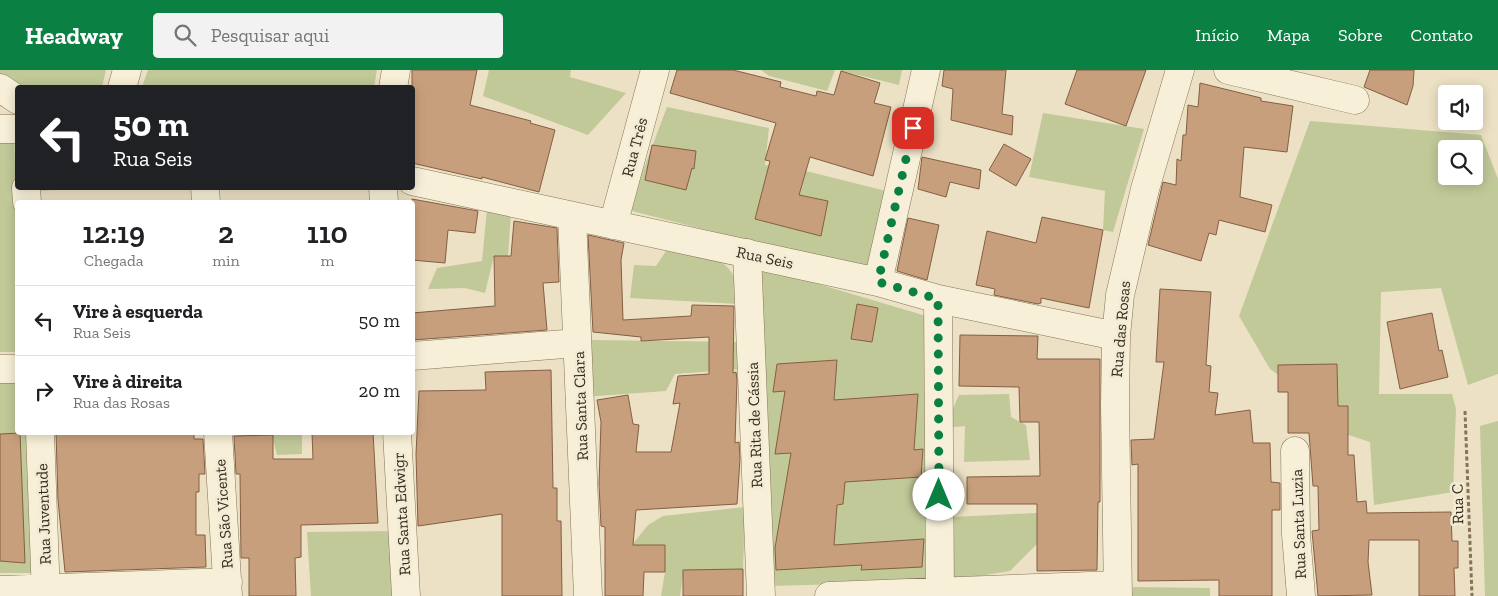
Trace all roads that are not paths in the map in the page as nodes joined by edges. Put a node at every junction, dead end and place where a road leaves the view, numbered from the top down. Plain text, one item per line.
1 (127, 70) edge
2 (396, 70) edge
3 (655, 70) edge
4 (926, 70) edge
5 (1180, 70) edge
6 (1228, 70) edge
7 (123, 85) edge
8 (394, 85) edge
9 (0, 88) edge
10 (15, 98) edge
11 (1355, 100) dead end
12 (0, 129) edge
13 (15, 129) edge
14 (415, 182) edge
15 (572, 216) junction
16 (613, 225) junction
17 (747, 253) junction
18 (878, 282) junction
19 (938, 299) junction
20 (1116, 336) junction
21 (577, 343) junction
22 (415, 356) edge
23 (0, 368) edge
24 (15, 368) edge
25 (40, 435) edge
26 (218, 435) edge
27 (397, 435) edge
28 (1295, 452) dead end
29 (228, 589) edge
30 (0, 590) edge
31 (1117, 590) edge
32 (46, 593) edge
33 (940, 593) junction
34 (406, 596) edge
35 (588, 596) edge
36 (761, 596) edge
37 (829, 596) edge
38 (1301, 596) edge

1 - 7 street
2 - 8 street
3 - 16 street, Rua Três
4 - 18 street
5 - 20 street, Rua das Rosas
6 - 11 street
9 - 10 street
12 - 13 street
14 - 15 street, Rua Seis
15 - 16 street, Rua Seis
15 - 21 street, Rua Santa Clara
16 - 17 street, Rua Seis
17 - 18 street, Rua Seis
17 - 36 street, Rua Rita de Cássia
18 - 19 street, Rua Seis
19 - 20 street, Rua Seis
19 - 33 street
20 - 31 street, Rua das Rosas
21 - 22 street
21 - 35 street, Rua Santa Clara
23 - 24 street
25 - 32 street, Rua Juventude
26 - 29 street, Rua São Vicente
27 - 34 street, Rua Santa Edwigr
28 - 38 street, Rua Santa Luzia
29 - 32 street
30 - 32 street
31 - 33 street
33 - 37 street

